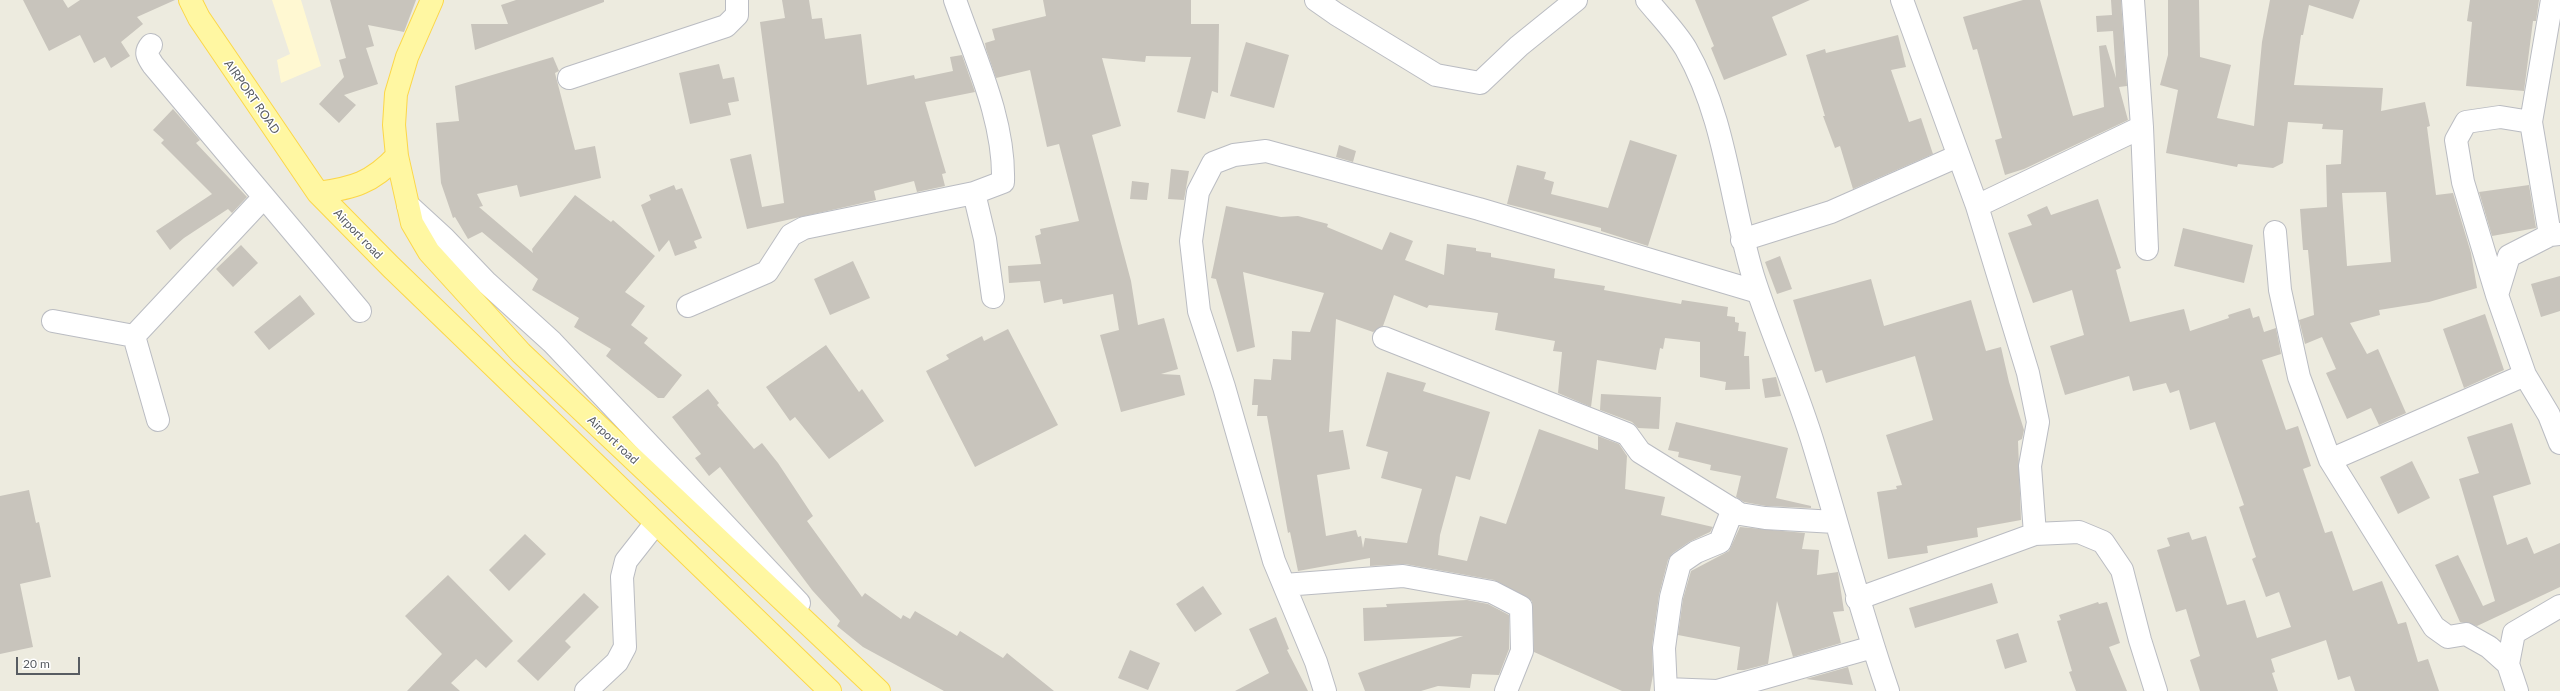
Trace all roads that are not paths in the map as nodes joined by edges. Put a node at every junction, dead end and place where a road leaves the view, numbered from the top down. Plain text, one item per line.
1 (190, 0) edge
2 (432, 0) edge
3 (737, 0) edge
4 (955, 0) edge
5 (1316, 0) edge
6 (1576, 0) edge
7 (1647, 0) edge
8 (1902, 0) edge
9 (2133, 0) edge
10 (2552, 0) edge
11 (152, 45) dead end
12 (569, 78) dead end
13 (2532, 122) junction
14 (2142, 127) junction
15 (397, 156) junction
16 (1958, 156) junction
17 (318, 193) junction
18 (974, 193) junction
19 (264, 197) junction
20 (408, 205) junction
21 (1977, 206) junction
22 (2275, 232) dead end
23 (2555, 234) edge
24 (1742, 240) junction
25 (2147, 249) dead end
26 (1758, 292) junction
27 (2497, 295) junction
28 (993, 297) dead end
29 (688, 306) dead end
30 (360, 311) dead end
31 (53, 321) dead end
32 (134, 336) junction
33 (1384, 338) dead end
34 (2524, 375) junction
35 (158, 420) dead end
36 (2560, 444) edge
37 (2330, 460) junction
38 (1733, 509) junction
39 (1835, 522) junction
40 (655, 524) junction
41 (2035, 534) junction
42 (753, 572) junction
43 (1284, 585) junction
44 (733, 596) junction
45 (1857, 598) junction
46 (2560, 606) edge
47 (1873, 647) junction
48 (2508, 664) junction
49 (1666, 690) edge
50 (586, 691) edge
51 (830, 691) edge
52 (879, 691) edge
53 (888, 691) edge
54 (1325, 691) edge
55 (1506, 691) edge
56 (1888, 691) edge
57 (2156, 691) edge
58 (2517, 691) edge

1 - 17 main road, AIRPORT ROAD
2 - 15 main road
3 - 12 street
4 - 18 street
5 - 6 street
7 - 24 street
8 - 16 street
9 - 14 street
10 - 13 street
11 - 19 street
13 - 23 street
13 - 27 street
14 - 21 street
14 - 25 street
15 - 17 main road
15 - 20 main road, Airport road
16 - 21 street
16 - 24 street
17 - 40 main road, Airport road
18 - 28 street
18 - 29 street
19 - 30 street
19 - 32 street
20 - 42 main road, Airport road
20 - 53 street
21 - 41 street
22 - 37 street
23 - 27 street
24 - 26 street
26 - 39 street
26 - 43 street
27 - 34 street
31 - 32 street
32 - 35 street
33 - 38 street
34 - 36 street
34 - 37 street
37 - 48 street
38 - 39 street
38 - 49 street
39 - 45 street
40 - 44 main road, Airport road
40 - 50 street
41 - 45 street
41 - 57 street
42 - 44 main road
42 - 52 main road, Airport road
43 - 54 street
43 - 55 street
44 - 51 main road, Airport road
45 - 47 street
46 - 48 street
47 - 49 street
47 - 56 street
48 - 58 street

